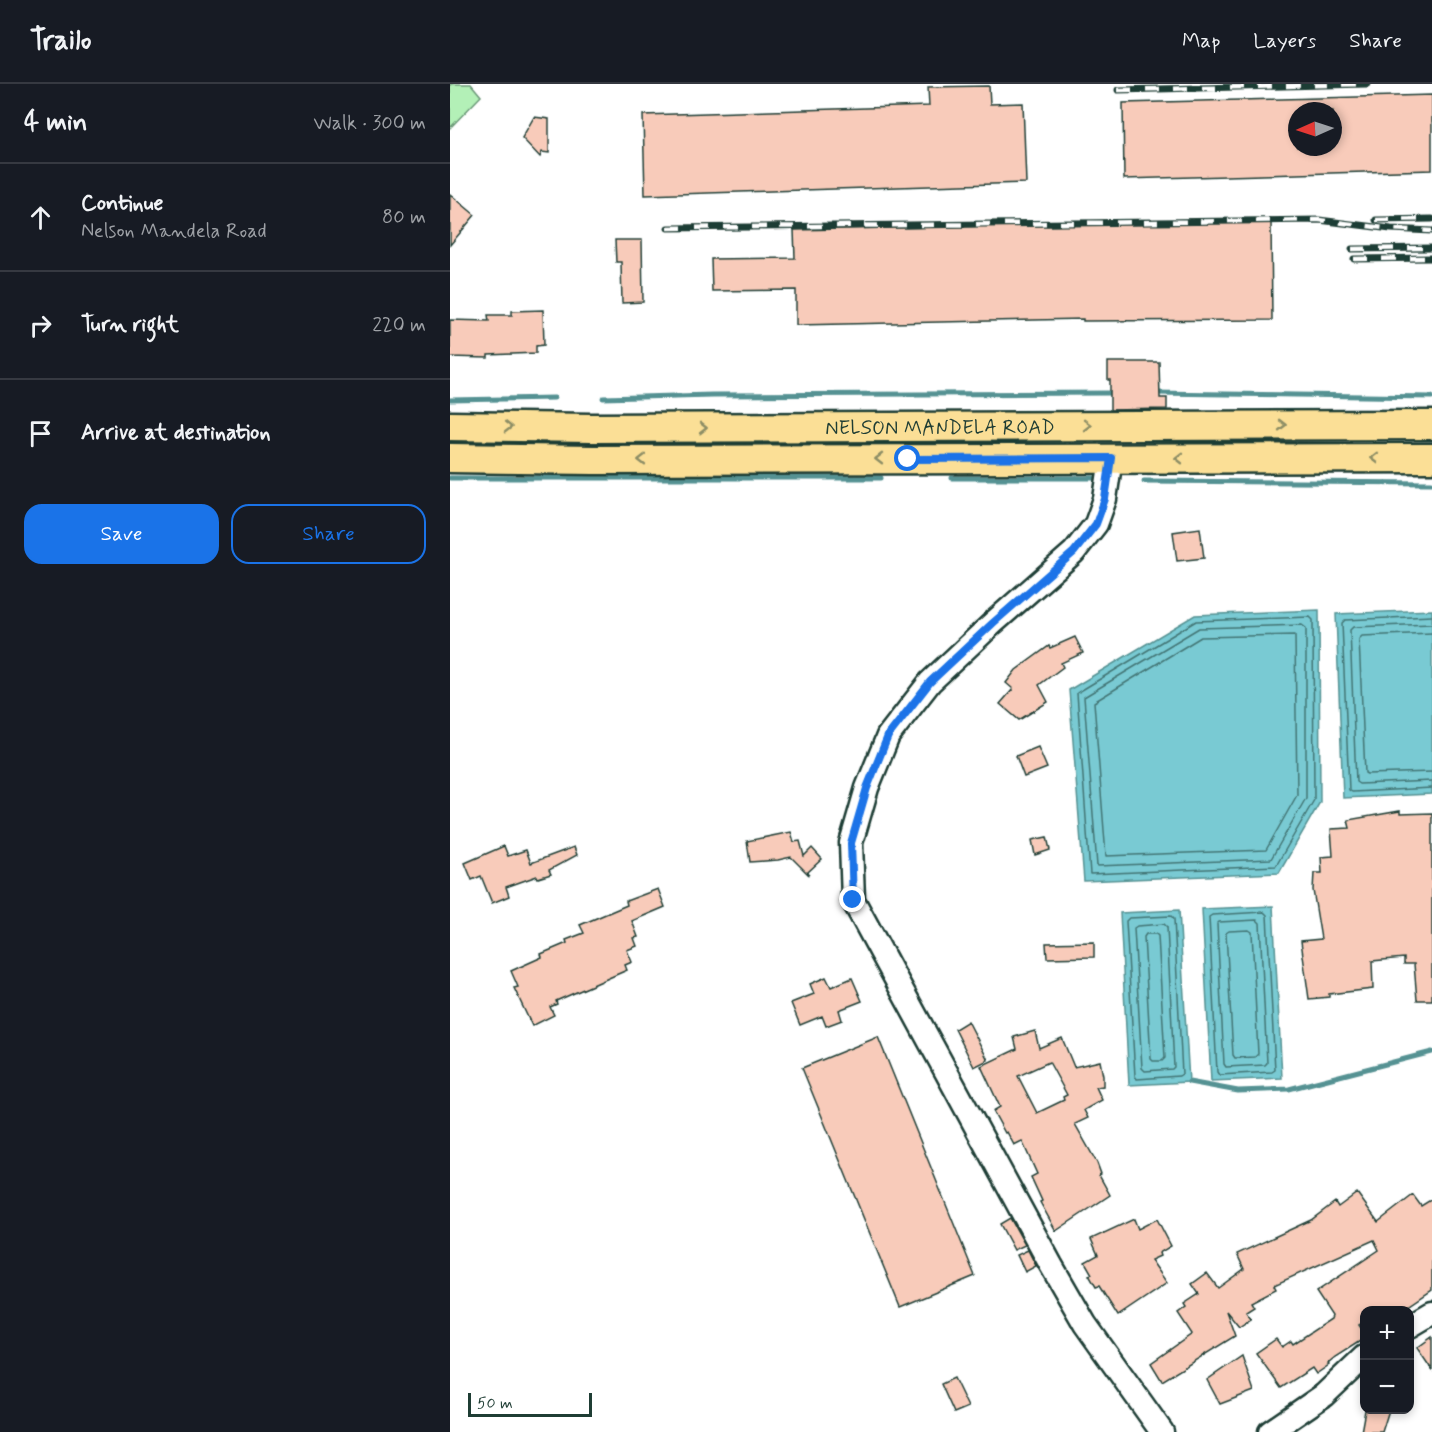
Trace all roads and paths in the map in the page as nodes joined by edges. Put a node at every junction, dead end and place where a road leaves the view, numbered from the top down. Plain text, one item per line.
1 (1432, 425) edge
2 (450, 426) edge
3 (450, 458) edge
4 (1111, 458) junction
5 (1432, 458) edge
6 (1432, 1313) edge
7 (1414, 1324) edge
8 (1362, 1360) edge
9 (1162, 1432) edge
10 (1270, 1432) edge

2 -> 1 main road, NELSON MANDELA ROAD
4 -> 3 main road, NELSON MANDELA ROAD
5 -> 4 main road, NELSON MANDELA ROAD
4 - 9 street
6 - 7 street
8 - 10 street

